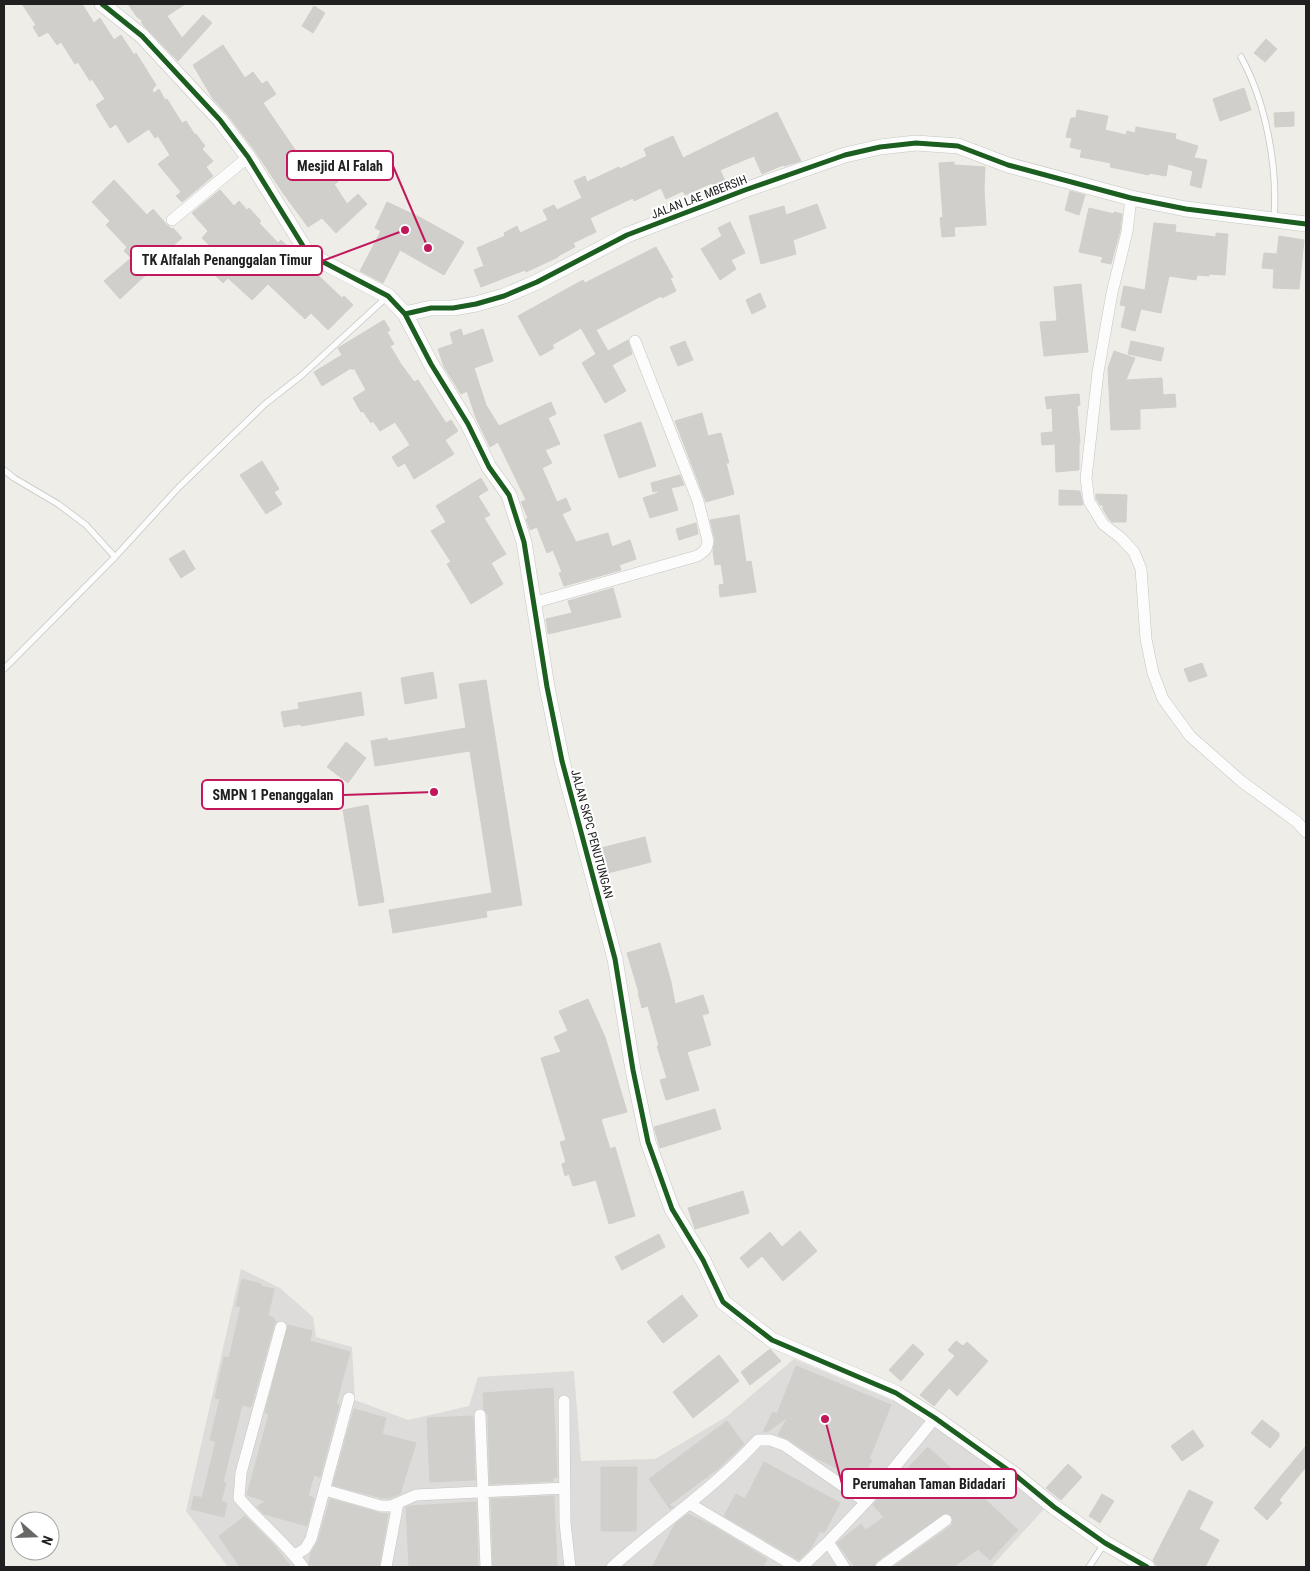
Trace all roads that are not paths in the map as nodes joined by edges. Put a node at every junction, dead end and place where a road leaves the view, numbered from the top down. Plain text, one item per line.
1 (102, 4) edge
2 (1241, 57) dead end
3 (248, 157) junction
4 (1131, 198) junction
5 (172, 220) dead end
6 (1274, 221) junction
7 (1306, 224) edge
8 (388, 296) junction
9 (405, 314) junction
10 (634, 341) dead end
11 (4, 470) edge
12 (115, 556) junction
13 (533, 603) junction
14 (4, 669) edge
15 (1306, 832) edge
16 (281, 1326) dead end
17 (349, 1398) dead end
18 (564, 1401) dead end
19 (480, 1415) dead end
20 (934, 1418) junction
21 (565, 1488) junction
22 (325, 1490) junction
23 (482, 1491) junction
24 (398, 1502) junction
25 (866, 1502) junction
26 (690, 1504) junction
27 (946, 1520) dead end
28 (828, 1542) junction
29 (1105, 1543) junction
30 (295, 1556) junction
31 (1091, 1565) edge
32 (304, 1567) edge
33 (386, 1567) edge
34 (486, 1567) edge
35 (570, 1567) edge
36 (612, 1567) edge
37 (796, 1567) edge
38 (802, 1567) edge
39 (844, 1567) edge
40 (881, 1567) edge
41 (1147, 1567) edge

1 - 3 street, JALAN SKPC PENUTUNGAN
2 - 6 lane
3 - 5 street
3 - 8 street, JALAN SKPC PENUTUNGAN
4 - 6 street, JALAN LAE MBERSIH
4 - 9 street, JALAN LAE MBERSIH
4 - 15 street
6 - 7 street, JALAN LAE MBERSIH
8 - 9 street, JALAN SKPC PENUTUNGAN
8 - 12 lane
9 - 13 street, JALAN SKPC PENUTUNGAN
10 - 13 street
11 - 12 lane
12 - 14 lane
13 - 20 street, JALAN SKPC PENUTUNGAN
16 - 30 street
17 - 22 street
18 - 21 street
19 - 23 street
20 - 25 street
20 - 29 street, JALAN SKPC PENUTUNGAN
21 - 23 street
21 - 35 street
22 - 24 street
22 - 30 street
23 - 24 street
23 - 34 street
24 - 33 street
25 - 26 street
25 - 28 street
26 - 36 street
26 - 37 street
27 - 40 street
28 - 38 street
28 - 39 street
29 - 31 lane
29 - 41 street, JALAN SKPC PENUTUNGAN
30 - 32 street

